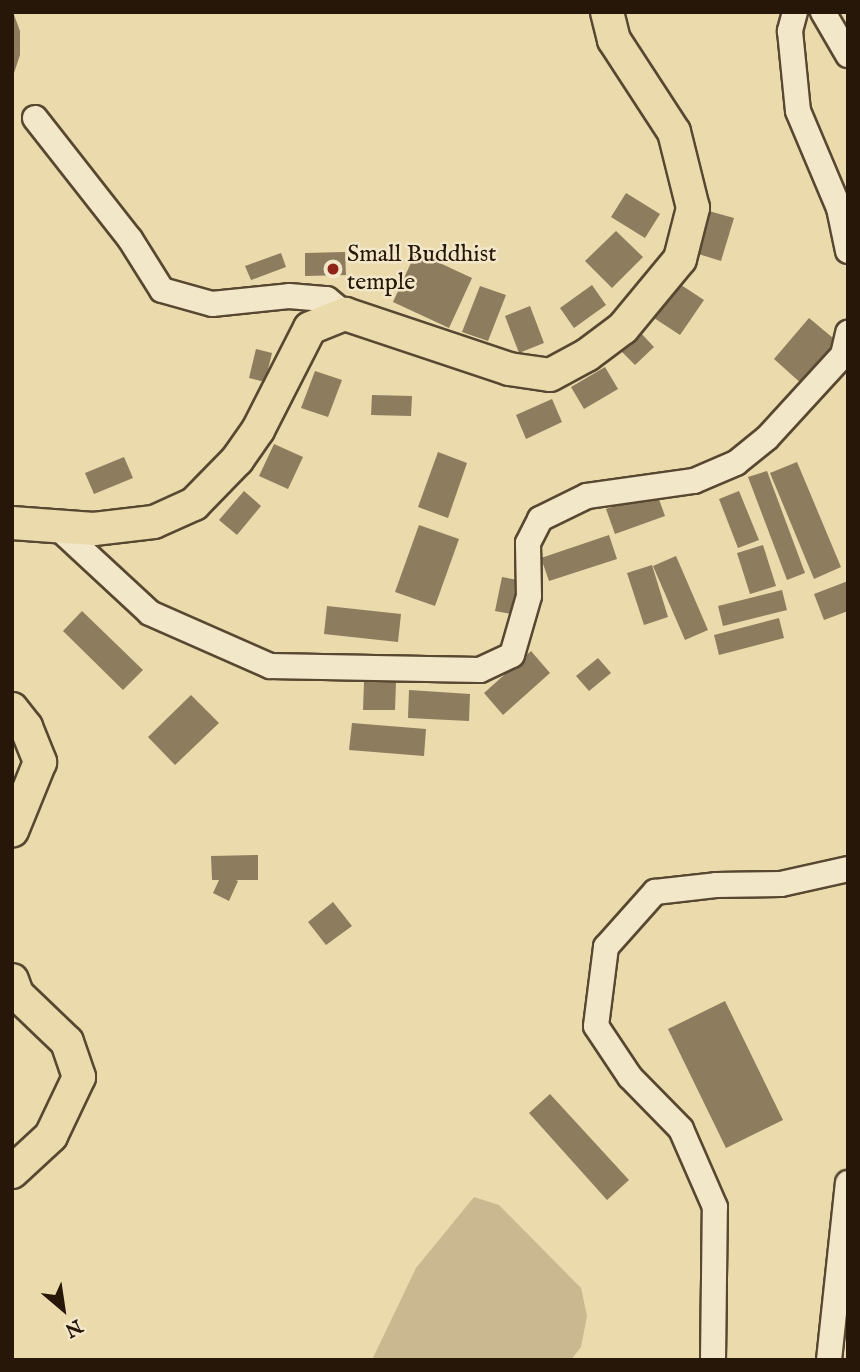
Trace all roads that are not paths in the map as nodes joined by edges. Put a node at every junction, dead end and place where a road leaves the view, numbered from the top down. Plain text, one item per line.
1 (607, 12) edge
2 (795, 12) edge
3 (823, 12) edge
4 (848, 55) edge
5 (35, 118) dead end
6 (848, 251) edge
7 (345, 314) junction
8 (848, 333) edge
9 (12, 523) edge
10 (55, 525) junction
11 (12, 709) edge
12 (12, 831) edge
13 (848, 869) edge
14 (12, 980) edge
15 (12, 1172) edge
16 (848, 1183) edge
17 (713, 1360) edge
18 (829, 1360) edge

1 - 7 main road
2 - 6 street
3 - 4 street
5 - 7 street
7 - 10 main road
8 - 10 street
9 - 10 main road
11 - 12 main road
13 - 17 street
14 - 15 main road
16 - 18 street

